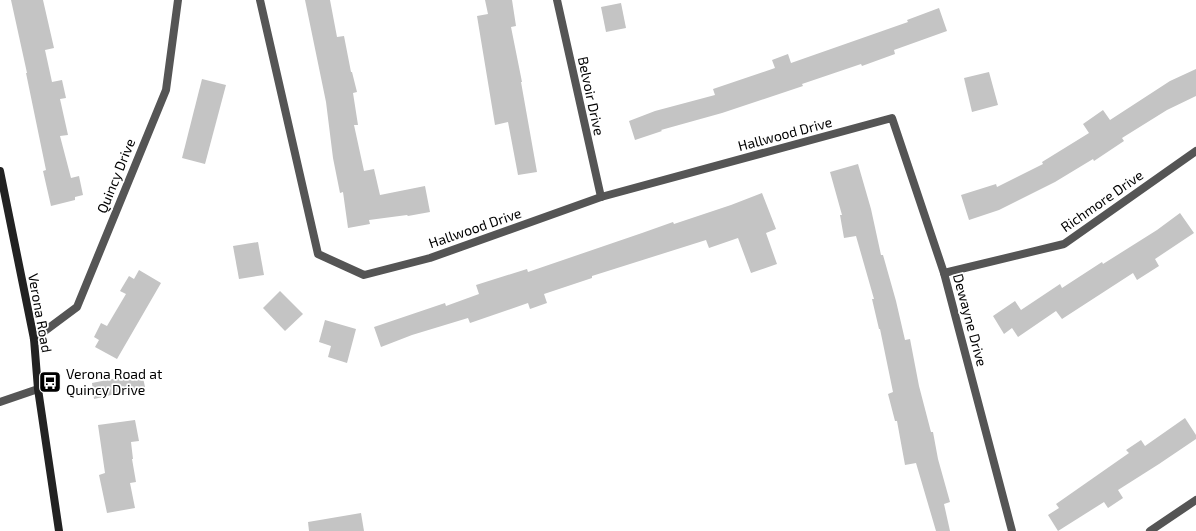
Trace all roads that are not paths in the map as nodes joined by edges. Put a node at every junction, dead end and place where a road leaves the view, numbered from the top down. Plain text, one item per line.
1 (178, 0) edge
2 (260, 0) edge
3 (557, 0) edge
4 (892, 118) joint
5 (1196, 151) edge
6 (0, 171) edge
7 (600, 197) junction
8 (944, 273) junction
9 (34, 339) junction
10 (38, 388) junction
11 (0, 402) edge
12 (1196, 500) edge
13 (60, 531) edge
14 (1012, 531) edge
15 (1150, 531) edge

1 - 9 street, Quincy Drive
2 - 7 street, Hallwood Drive
3 - 7 street, Belvoir Drive
4 - 7 street, Hallwood Drive
4 - 8 street, Dewayne Drive
5 - 8 street, Richmore Drive
6 - 9 street, Verona Road
8 - 14 street, Dewayne Drive
9 - 10 street, Verona Road
10 - 11 street
10 - 13 street, Verona Road
12 - 15 street

